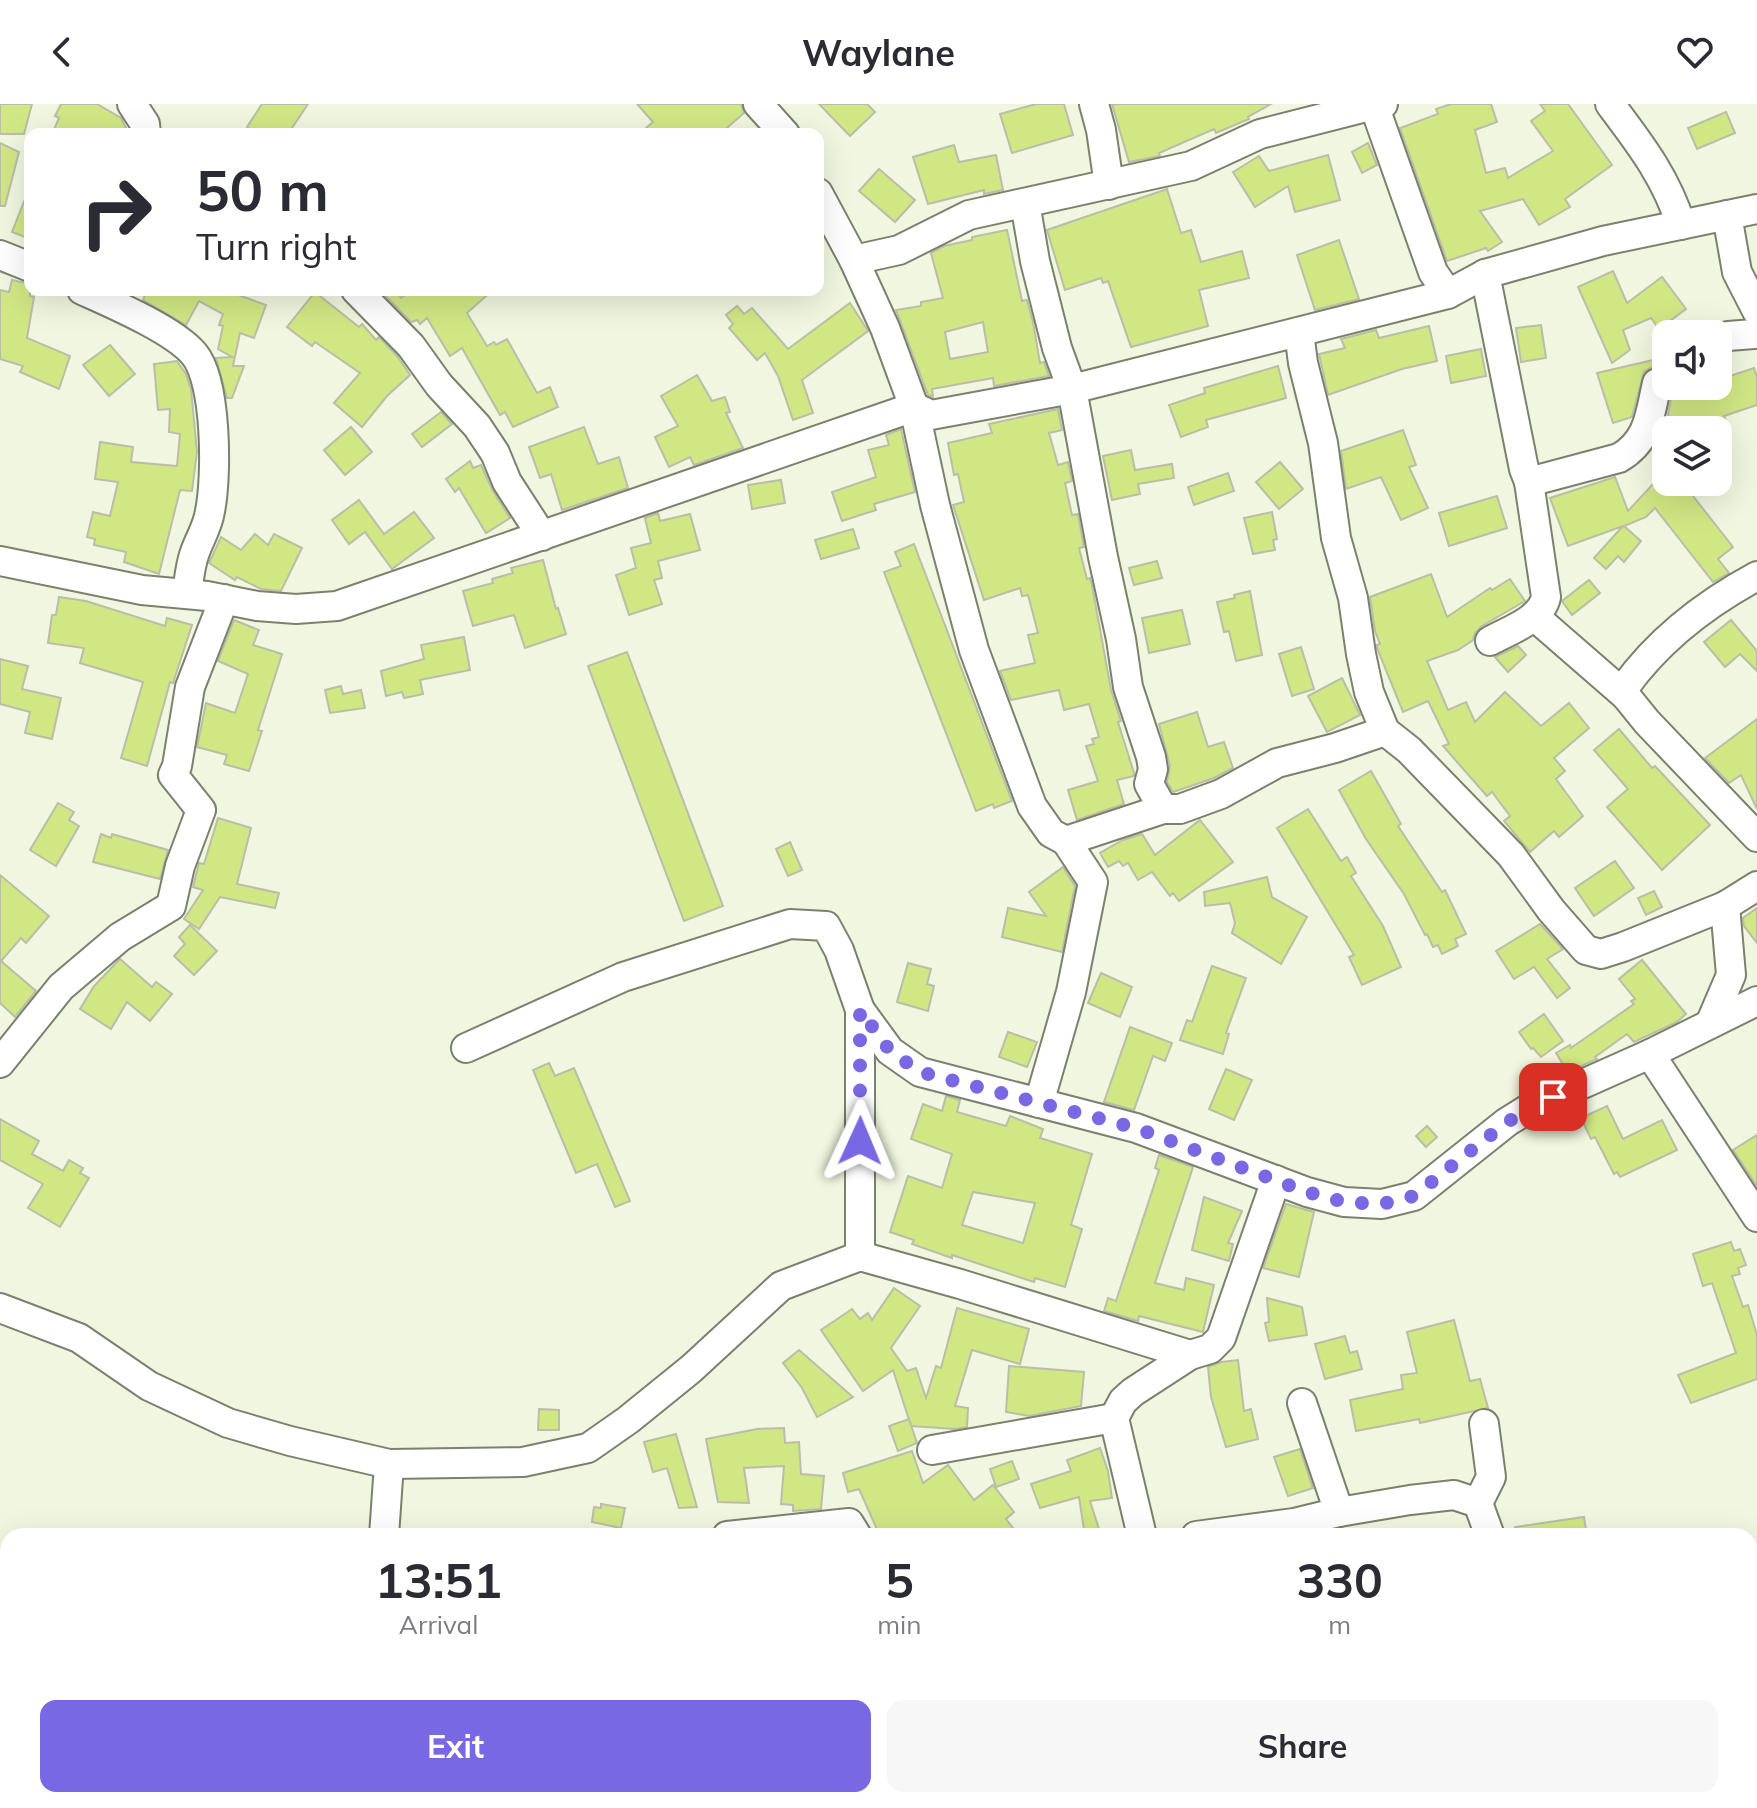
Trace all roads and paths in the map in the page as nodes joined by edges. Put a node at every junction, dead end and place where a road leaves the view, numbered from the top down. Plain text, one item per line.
1 (132, 104) edge
2 (758, 104) edge
3 (1094, 104) edge
4 (1610, 104) edge
5 (1379, 105) edge
6 (145, 128) edge
7 (780, 128) edge
8 (1109, 185) junction
9 (1025, 203) junction
10 (824, 204) edge
11 (1757, 209) edge
12 (1727, 215) junction
13 (1681, 225) junction
14 (0, 255) edge
15 (854, 260) junction
16 (24, 265) edge
17 (1485, 274) junction
18 (1448, 294) junction
19 (102, 296) edge
20 (362, 296) edge
21 (1757, 311) edge
22 (1757, 331) edge
23 (1299, 332) junction
24 (1732, 336) edge
25 (1072, 389) junction
26 (1653, 400) edge
27 (921, 419) junction
28 (1529, 482) junction
29 (542, 536) junction
30 (0, 561) edge
31 (1757, 576) edge
32 (187, 594) junction
33 (224, 599) junction
34 (1534, 616) junction
35 (1490, 641) dead end
36 (1626, 696) junction
37 (1385, 731) junction
38 (1163, 809) junction
39 (1757, 837) edge
40 (1066, 841) junction
41 (1757, 886) edge
42 (1725, 906) junction
43 (1731, 975) junction
44 (1757, 992) edge
45 (1757, 1001) edge
46 (860, 1010) junction
47 (1710, 1024) junction
48 (466, 1048) dead end
49 (1650, 1054) junction
50 (0, 1063) edge
51 (1039, 1103) junction
52 (1276, 1180) junction
53 (1757, 1217) edge
54 (860, 1256) junction
55 (0, 1308) edge
56 (1190, 1355) junction
57 (1302, 1403) dead end
58 (1114, 1418) junction
59 (1484, 1424) dead end
60 (932, 1450) dead end
61 (389, 1464) junction
62 (1478, 1503) junction
63 (1339, 1512) junction
64 (385, 1528) edge
65 (802, 1528) edge
66 (852, 1528) edge
67 (1140, 1528) edge
68 (1299, 1528) edge
69 (1487, 1528) edge
70 (334, 1808) edge
71 (368, 1808) edge

1 - 6 street
2 - 7 street
3 - 8 street
4 - 13 street
5 - 8 street
5 - 18 street
8 - 9 street
9 - 15 street
9 - 25 street
10 - 15 street
11 - 12 street
12 - 13 street
12 - 21 street
13 - 17 street
14 - 16 street
15 - 27 street
17 - 18 street
17 - 28 street
18 - 23 street
19 - 32 street
20 - 29 street
22 - 24 street
23 - 25 street
23 - 37 street
25 - 27 street
25 - 38 street
26 - 28 street
27 - 29 street
27 - 40 street
28 - 34 street
29 - 33 street
30 - 32 street
31 - 36 street
32 - 33 street
33 - 50 street
34 - 35 street
34 - 36 street
36 - 39 street
37 - 38 street
37 - 42 street
38 - 40 street
40 - 51 street
41 - 42 street
42 - 43 street
43 - 44 street
43 - 47 street
45 - 47 street
46 - 48 street
46 - 51 street
46 - 54 street
47 - 49 street
49 - 52 street
49 - 53 street
51 - 52 street
52 - 56 street
54 - 56 street
54 - 61 street
55 - 61 street
56 - 58 street
57 - 63 street
58 - 60 street
58 - 67 street
59 - 62 street
61 - 64 street
62 - 63 street
62 - 69 street
63 - 68 street
65 - 66 street
70 - 71 street

